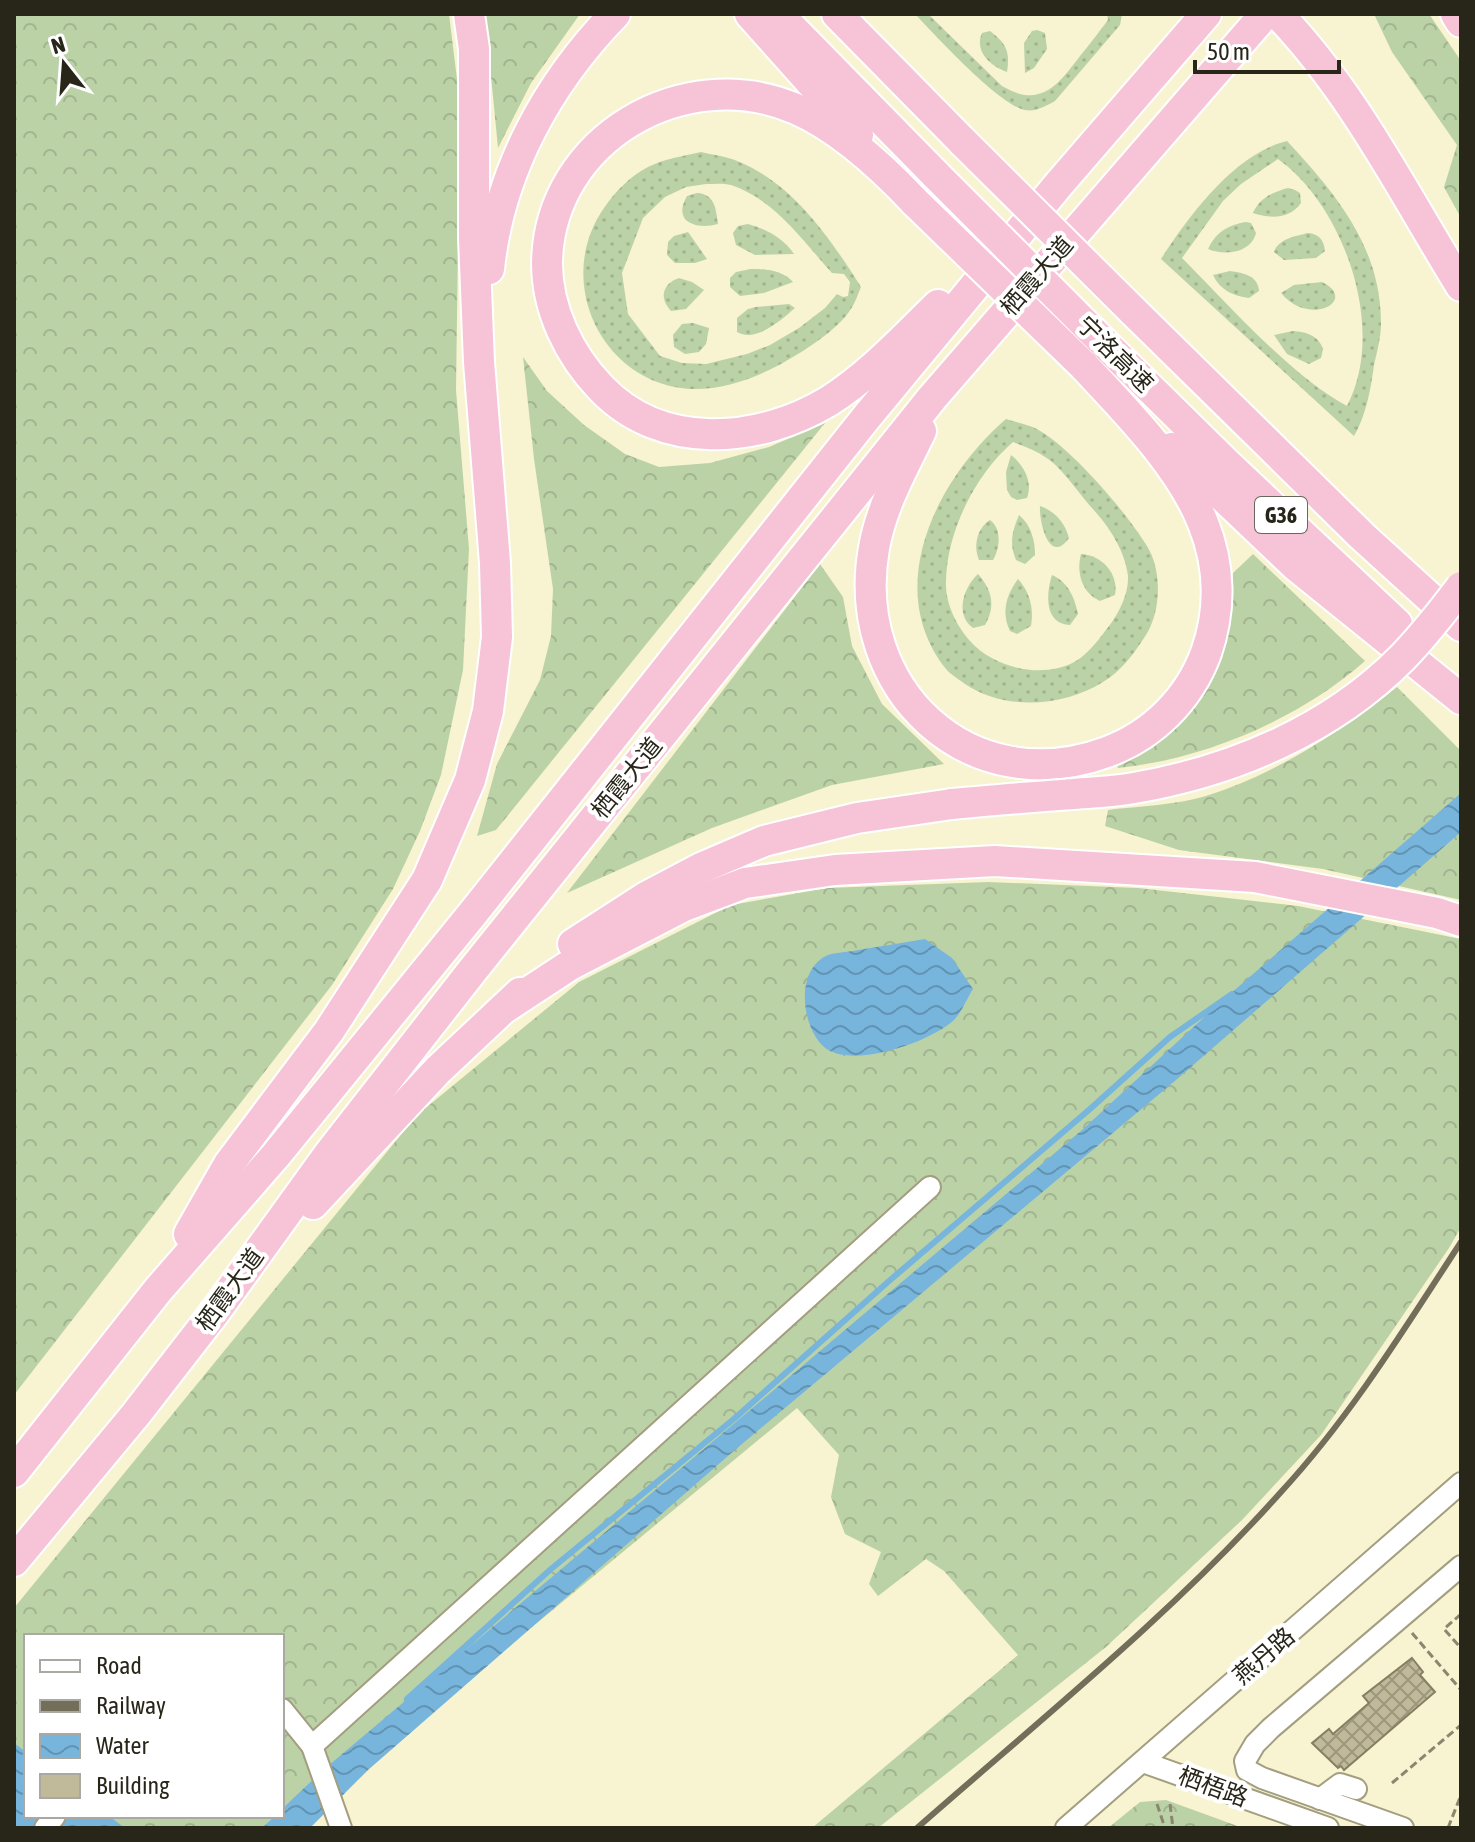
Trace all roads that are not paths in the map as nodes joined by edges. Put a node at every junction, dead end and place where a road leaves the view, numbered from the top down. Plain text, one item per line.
1 (469, 14) edge
2 (615, 14) edge
3 (837, 14) edge
4 (1268, 14) edge
5 (1278, 14) edge
6 (1456, 14) edge
7 (760, 15) edge
8 (1205, 15) edge
9 (1461, 22) edge
10 (907, 193) junction
11 (1461, 286) edge
12 (479, 362) junction
13 (1083, 365) junction
14 (1461, 587) edge
15 (1461, 626) edge
16 (1461, 685) edge
17 (1461, 699) edge
18 (1461, 921) edge
19 (506, 1007) junction
20 (930, 1187) dead end
21 (158, 1290) junction
22 (215, 1312) junction
23 (14, 1472) edge
24 (1461, 1483) edge
25 (14, 1561) edge
26 (1461, 1566) edge
27 (284, 1711) edge
28 (312, 1746) junction
29 (1143, 1762) junction
30 (1356, 1789) dead end
31 (1320, 1799) junction
32 (341, 1828) edge
33 (1066, 1828) edge
34 (1328, 1828) edge
35 (1403, 1828) edge

1 - 12 highway
2 - 12 highway
3 - 15 highway, 宁洛高速 / G36, bridge
4 - 13 highway
4 - 22 highway, 栖霞大道
5 - 11 highway
6 - 9 highway
7 - 10 highway
7 - 16 highway, 宁洛高速 / G36, bridge
8 - 10 highway
8 - 21 highway, 栖霞大道
10 - 13 highway, bridge
12 - 21 highway
13 - 17 highway
14 - 19 highway, bridge
18 - 19 highway
19 - 22 highway
20 - 28 street
21 - 23 highway, 栖霞大道
22 - 25 highway, 栖霞大道
24 - 29 street, 燕丹路
26 - 31 street
27 - 28 street
28 - 32 street
29 - 33 street, 燕丹路
29 - 34 street, 栖梧路
30 - 31 street
31 - 35 street

